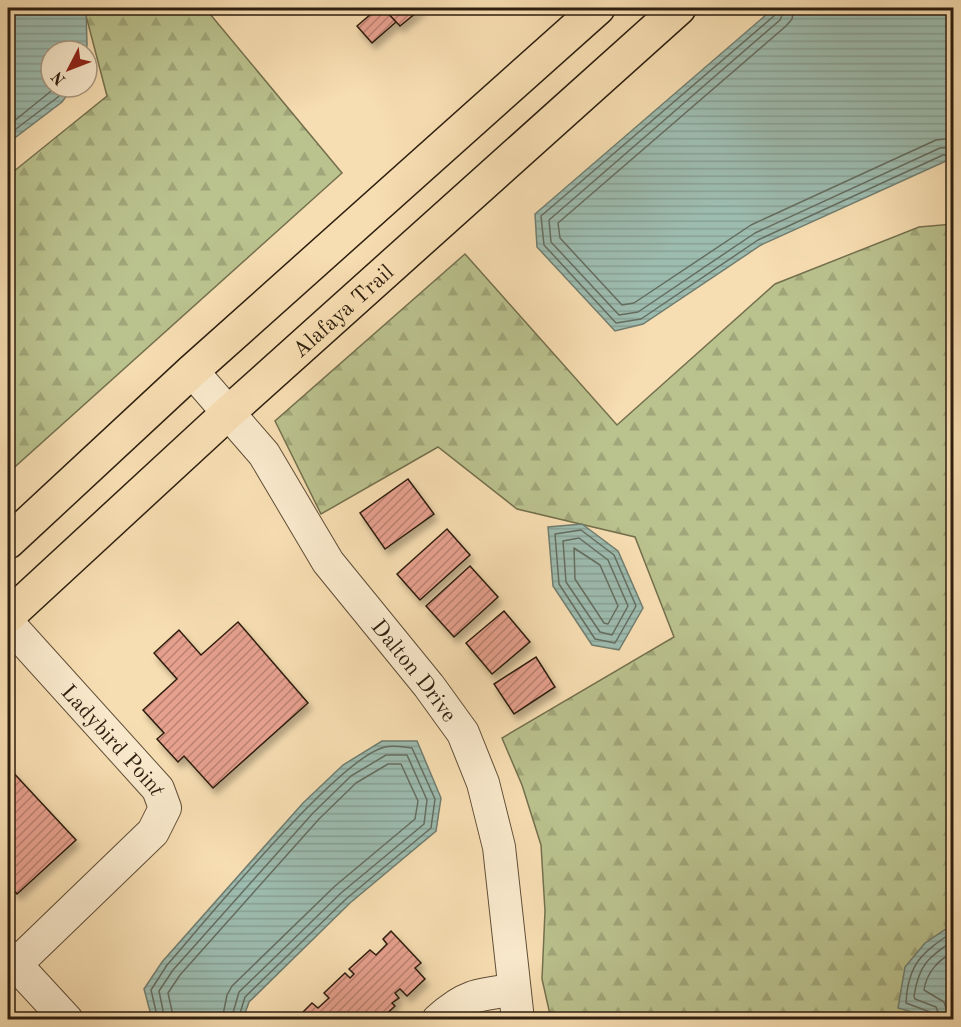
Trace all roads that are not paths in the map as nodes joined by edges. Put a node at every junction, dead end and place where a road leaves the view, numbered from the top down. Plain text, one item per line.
1 (598, 8) edge
2 (679, 8) edge
3 (192, 371) junction
4 (228, 412) junction
5 (8, 542) edge
6 (8, 616) edge
7 (8, 622) edge
8 (10, 964) edge
9 (516, 1005) edge
10 (67, 1020) edge
11 (438, 1020) edge

1 - 3 main road
2 - 4 main road, Alafaya Trail
3 - 4 street, Dalton Drive
3 - 5 main road
4 - 6 main road, Alafaya Trail
4 - 9 street, Dalton Drive
7 - 8 street, Ladybird Point
8 - 10 street
9 - 11 street

